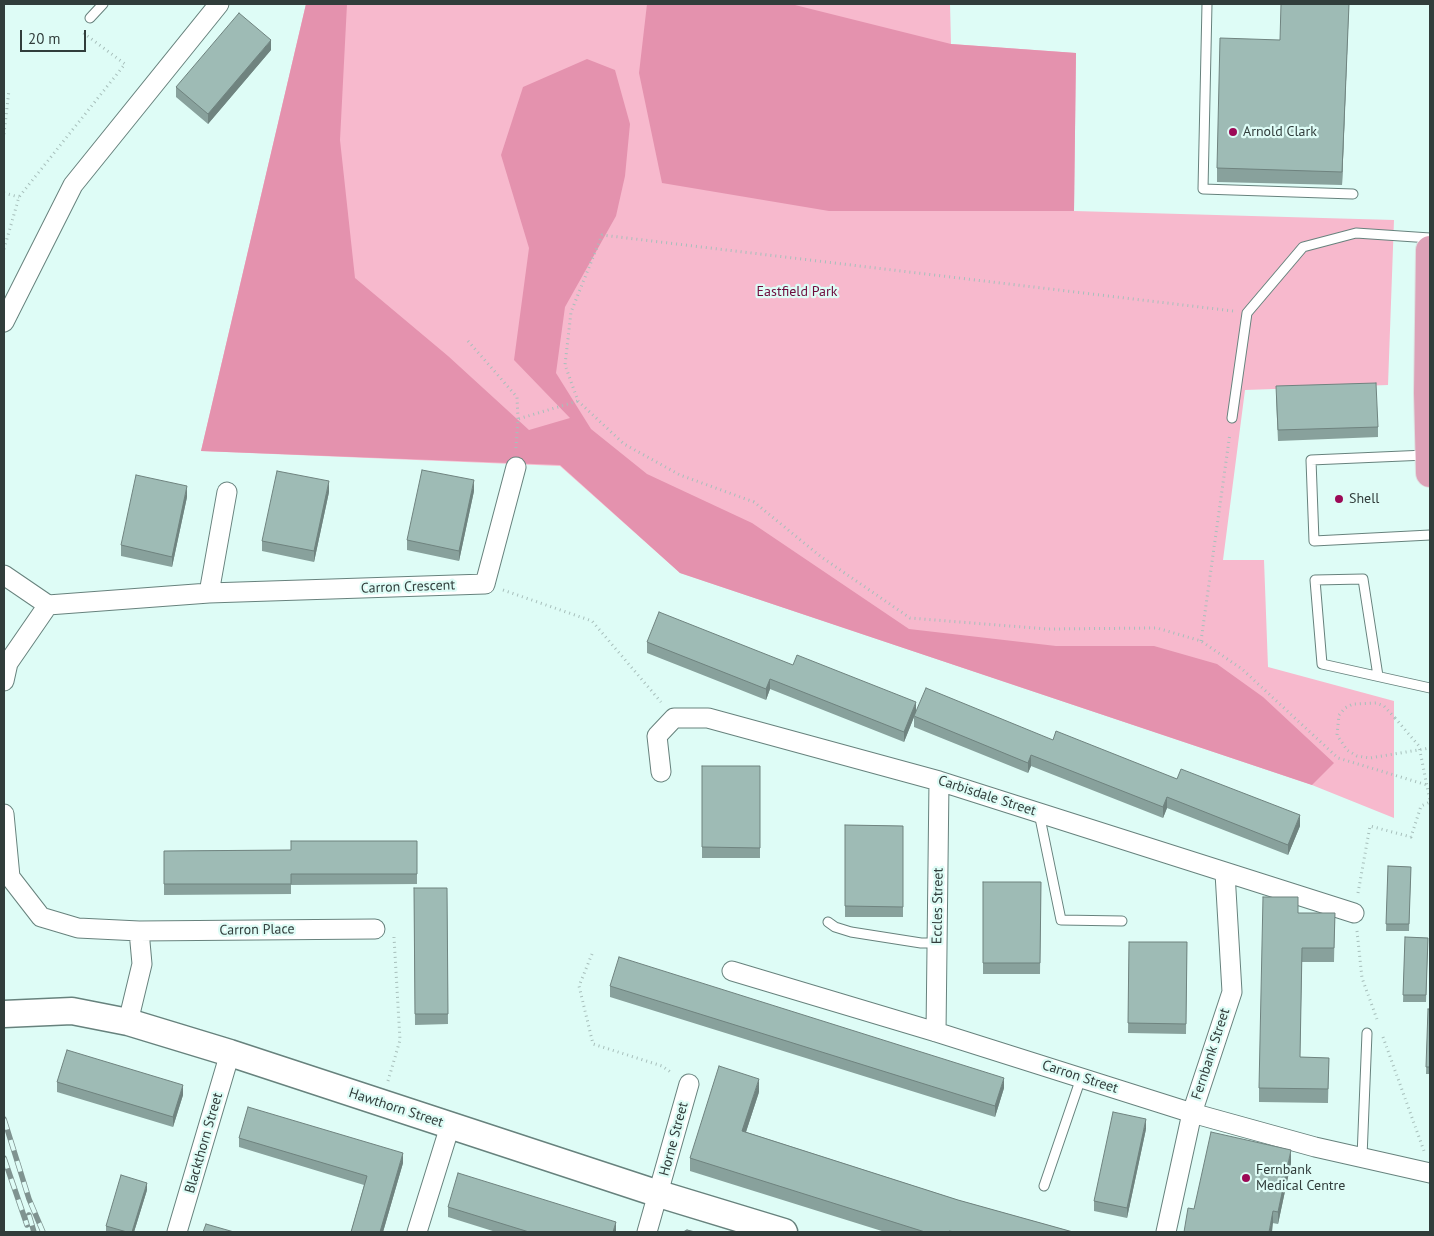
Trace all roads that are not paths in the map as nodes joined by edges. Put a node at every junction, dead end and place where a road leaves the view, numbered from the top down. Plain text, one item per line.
1 (103, 4) edge
2 (220, 4) edge
3 (1207, 4) edge
4 (90, 18) road end
5 (1354, 194) dead end
6 (1430, 238) edge
7 (1430, 250) edge
8 (4, 322) edge
9 (1232, 418) road end
10 (1430, 464) edge
11 (516, 467) road end
12 (228, 492) dead end
13 (1430, 536) edge
14 (4, 575) edge
15 (209, 593) junction
16 (48, 605) junction
17 (1378, 676) junction
18 (4, 681) edge
19 (1430, 688) edge
20 (661, 772) dead end
21 (939, 781) junction
22 (1039, 813) junction
23 (4, 814) edge
24 (1225, 873) junction
25 (1354, 913) road end
26 (1122, 921) dead end
27 (828, 922) dead end
28 (375, 929) road end
29 (139, 932) junction
30 (937, 942) junction
31 (732, 971) dead end
32 (4, 1014) edge
33 (128, 1022) junction
34 (936, 1032) junction
35 (1367, 1033) dead end
36 (230, 1053) junction
37 (1081, 1078) junction
38 (689, 1084) road end
39 (1192, 1113) junction
40 (450, 1126) junction
41 (1362, 1158) junction
42 (1428, 1165) edge
43 (1044, 1186) dead end
44 (659, 1194) junction
45 (177, 1232) edge
46 (417, 1232) edge
47 (647, 1232) edge
48 (784, 1232) edge
49 (1166, 1232) edge

1 - 4 lane
2 - 8 street
3 - 5 lane
6 - 9 lane
7 - 10 main road
10 - 13 lane
11 - 15 street, Carron Crescent
12 - 15 street
14 - 16 street
15 - 16 street, Carron Crescent
16 - 18 street
17 - 17 lane
17 - 19 lane
20 - 21 street, Carbisdale Street
21 - 22 street, Carbisdale Street
21 - 30 street, Eccles Street
22 - 24 street, Carbisdale Street
22 - 26 lane
23 - 29 street
24 - 25 street, Carbisdale Street
24 - 39 street, Fernbank Street
27 - 30 lane
28 - 29 street, Carron Place
29 - 33 street
30 - 34 street, Eccles Street
31 - 34 street, Carron Street
32 - 33 main road, Hawthorn Street
33 - 36 main road, Hawthorn Street
34 - 37 street, Carron Street
35 - 41 lane
36 - 40 main road, Hawthorn Street
36 - 45 street, Blackthorn Street
37 - 39 street, Carron Street
37 - 43 lane
38 - 44 street, Horne Street
39 - 41 street, Carron Street
39 - 49 street, Fernbank Street
40 - 44 main road, Hawthorn Street
40 - 46 street
41 - 42 street, Carron Street
44 - 47 street, Horne Street
44 - 48 main road, Hawthorn Street

